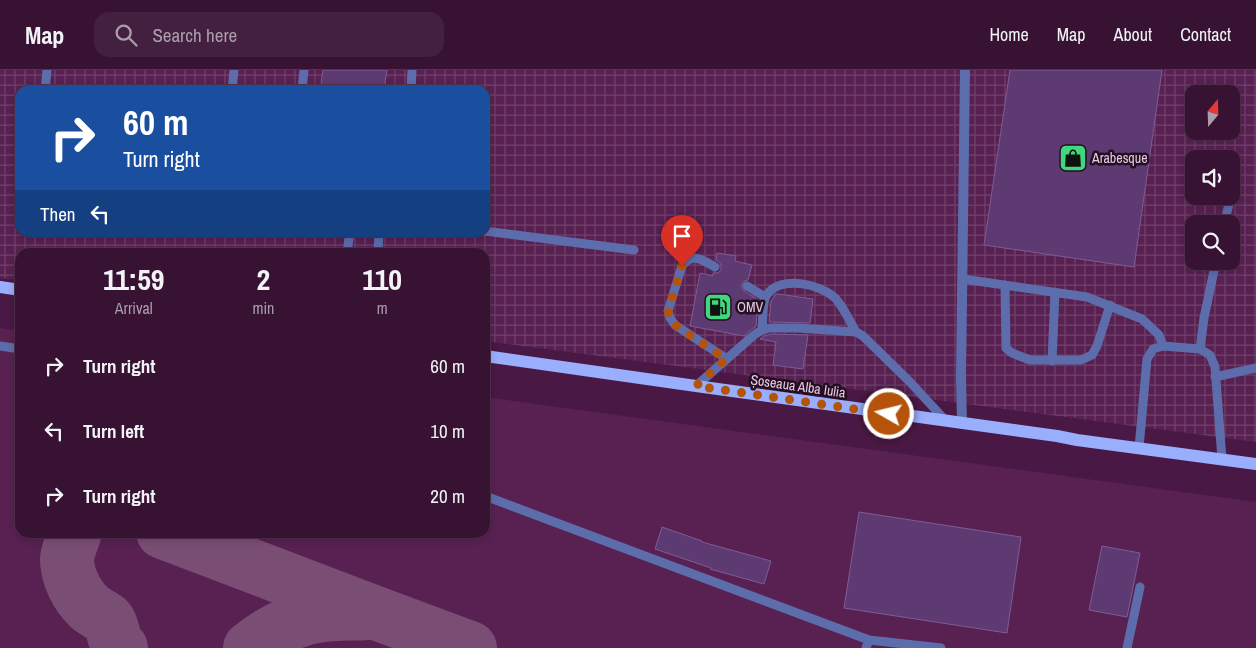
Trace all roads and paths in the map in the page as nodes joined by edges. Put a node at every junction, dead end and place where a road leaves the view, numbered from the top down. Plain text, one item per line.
1 (47, 70) edge
2 (234, 70) edge
3 (304, 70) edge
4 (412, 70) edge
5 (965, 70) edge
6 (46, 85) edge
7 (232, 85) edge
8 (302, 85) edge
9 (411, 85) edge
10 (490, 231) edge
11 (634, 250) dead end
12 (714, 267) dead end
13 (1214, 270) edge
14 (963, 279) junction
15 (1005, 285) junction
16 (747, 286) dead end
17 (0, 287) edge
18 (15, 289) edge
19 (1055, 292) junction
20 (765, 297) junction
21 (1110, 305) junction
22 (762, 330) junction
23 (856, 332) junction
24 (0, 346) edge
25 (1163, 346) junction
26 (15, 348) edge
27 (1200, 349) junction
28 (490, 357) edge
29 (726, 359) junction
30 (1052, 361) junction
31 (1256, 368) edge
32 (1215, 376) junction
33 (696, 386) junction
34 (946, 422) junction
35 (962, 424) junction
36 (1139, 448) junction
37 (1222, 459) junction
38 (1256, 464) edge
39 (490, 498) edge
40 (1140, 587) dead end
41 (867, 644) edge
42 (941, 648) edge
43 (1128, 648) edge

1 - 6 lane
2 - 7 lane
3 - 8 lane
4 - 9 lane
5 - 14 street
10 - 11 lane
12 - 29 lane
13 - 27 lane
14 - 15 lane
14 - 35 street
15 - 19 lane
15 - 30 lane
16 - 20 lane
17 - 18 main road
19 - 21 lane
19 - 30 lane
20 - 22 lane
20 - 23 lane
21 - 25 lane
21 - 30 lane
22 - 23 lane
22 - 29 lane
23 - 34 lane
24 - 26 lane
25 - 27 lane
25 - 36 lane
27 - 32 lane
28 - 33 main road, Șoseaua Alba Iulia
29 - 33 lane
31 - 32 lane
32 - 37 lane
33 - 34 main road, Șoseaua Alba Iulia
34 - 35 main road, Șoseaua Alba Iulia
35 - 36 main road, Șoseaua Alba Iulia
36 - 37 main road, Șoseaua Alba Iulia
37 - 38 main road, Șoseaua Alba Iulia
39 - 41 lane
40 - 43 lane
41 - 42 lane

